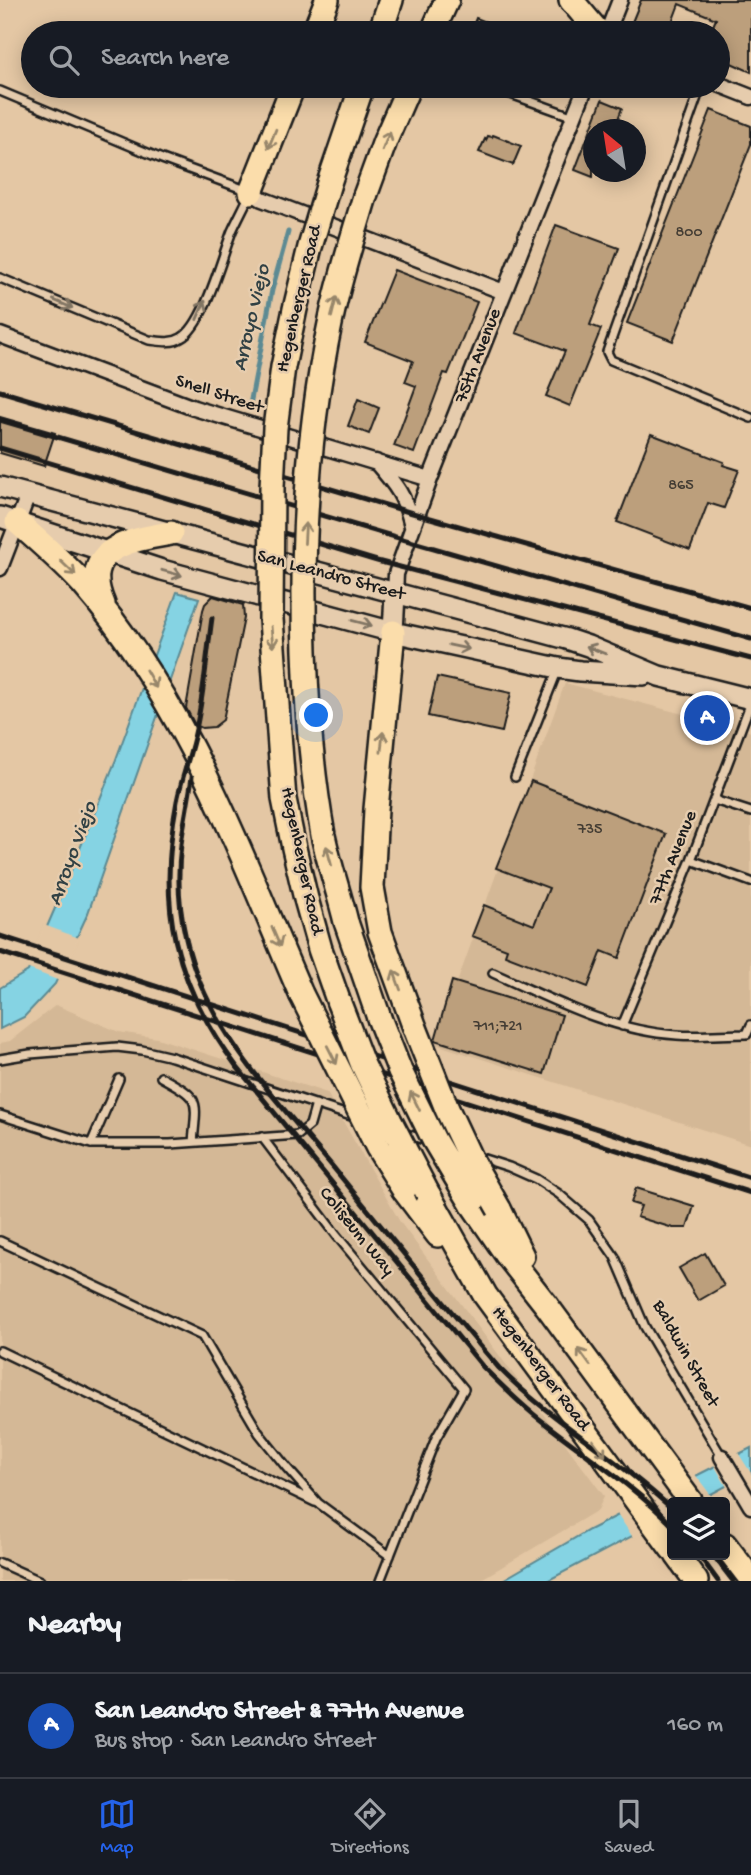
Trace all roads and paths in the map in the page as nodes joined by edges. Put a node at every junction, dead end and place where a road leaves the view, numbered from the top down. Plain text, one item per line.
1 (327, 0) edge
2 (391, 0) edge
3 (447, 0) edge
4 (571, 0) edge
5 (620, 0) edge
6 (319, 21) edge
7 (384, 21) edge
8 (437, 21) edge
9 (589, 21) edge
10 (612, 21) edge
11 (730, 89) edge
12 (0, 91) edge
13 (751, 97) edge
14 (288, 98) edge
15 (358, 98) edge
16 (404, 98) edge
17 (522, 98) edge
18 (581, 98) edge
19 (697, 98) edge
20 (574, 117) junction
21 (251, 192) junction
22 (0, 278) edge
23 (504, 292) junction
24 (0, 334) edge
25 (751, 418) edge
26 (376, 462) junction
27 (430, 479) junction
28 (0, 487) edge
29 (28, 495) junction
30 (9, 519) edge
31 (412, 526) junction
32 (171, 533) junction
33 (107, 553) junction
34 (0, 568) edge
35 (395, 594) junction
36 (113, 622) junction
37 (393, 632) junction
38 (558, 668) junction
39 (659, 676) junction
40 (751, 700) edge
41 (515, 777) dead end
42 (714, 800) junction
43 (751, 812) edge
44 (691, 860) junction
45 (751, 882) edge
46 (493, 973) dead end
47 (751, 1024) edge
48 (622, 1026) junction
49 (0, 1059) edge
50 (161, 1077) dead end
51 (119, 1079) dead end
52 (316, 1104) junction
53 (0, 1115) edge
54 (262, 1137) junction
55 (193, 1142) junction
56 (91, 1144) junction
57 (443, 1146) dead end
58 (456, 1150) dead end
59 (0, 1241) edge
60 (485, 1295) junction
61 (547, 1306) junction
62 (0, 1350) edge
63 (722, 1457) joint
64 (687, 1497) edge
65 (317, 1503) junction
66 (751, 1506) edge
67 (667, 1542) edge
68 (730, 1552) edge
69 (390, 1556) junction
70 (681, 1560) edge
71 (0, 1563) edge
72 (751, 1579) edge
73 (40, 1581) edge
74 (380, 1581) edge
75 (696, 1581) edge

1 - 6 main road
2 - 7 main road
3 - 8 main road
4 - 9 main road
5 - 10 street
11 - 13 street
12 - 21 lane
14 -> 21 main road
15 -> 60 main road, Hegenberger Road, bridge
61 -> 16 main road, Hegenberger Road, bridge
17 - 20 lane
18 - 20 street, 75th Avenue
19 - 25 lane
20 - 23 street, 75th Avenue
22 -> 21 lane
21 - 23 street
23 - 27 street, 75th Avenue
24 - 26 street, Snell Street
26 - 27 street, Snell Street
26 - 31 street
27 - 31 street, 75th Avenue
28 - 29 main road, San Leandro Street
29 - 30 street
29 - 32 main road, San Leandro Street
30 - 33 main road, San Leandro Street
30 - 34 street
30 -> 36 main road
31 - 35 street, 75th Avenue
32 - 33 main road
32 - 35 main road, San Leandro Street
33 - 36 main road
33 -> 37 main road, San Leandro Street
35 - 37 main road, 75th Avenue
39 -> 35 main road, San Leandro Street
36 -> 60 main road, bridge
37 -> 38 main road, San Leandro Street
61 -> 37 main road, bridge
38 - 39 main road, San Leandro Street
38 - 41 lane
39 - 40 main road, San Leandro Street
40 - 42 lane, 77th Avenue
42 - 43 lane
42 - 44 lane, 77th Avenue
44 - 45 lane
44 - 48 lane, 77th Avenue
46 - 48 lane
47 - 48 lane
49 - 52 lane
50 - 55 lane
51 - 56 lane
52 - 54 lane
52 - 57 lane
53 - 56 lane
54 - 55 lane
54 - 69 lane, Coliseum Way
55 - 56 lane
58 - 63 lane, Baldwin Street
59 - 65 lane
60 -> 67 main road, Hegenberger Road
64 -> 61 main road, Hegenberger Road
62 - 65 lane
63 - 66 street, Baldwin Street
65 - 69 lane
68 - 72 main road
69 - 74 lane, Coliseum Way
70 - 75 main road
71 - 73 lane

